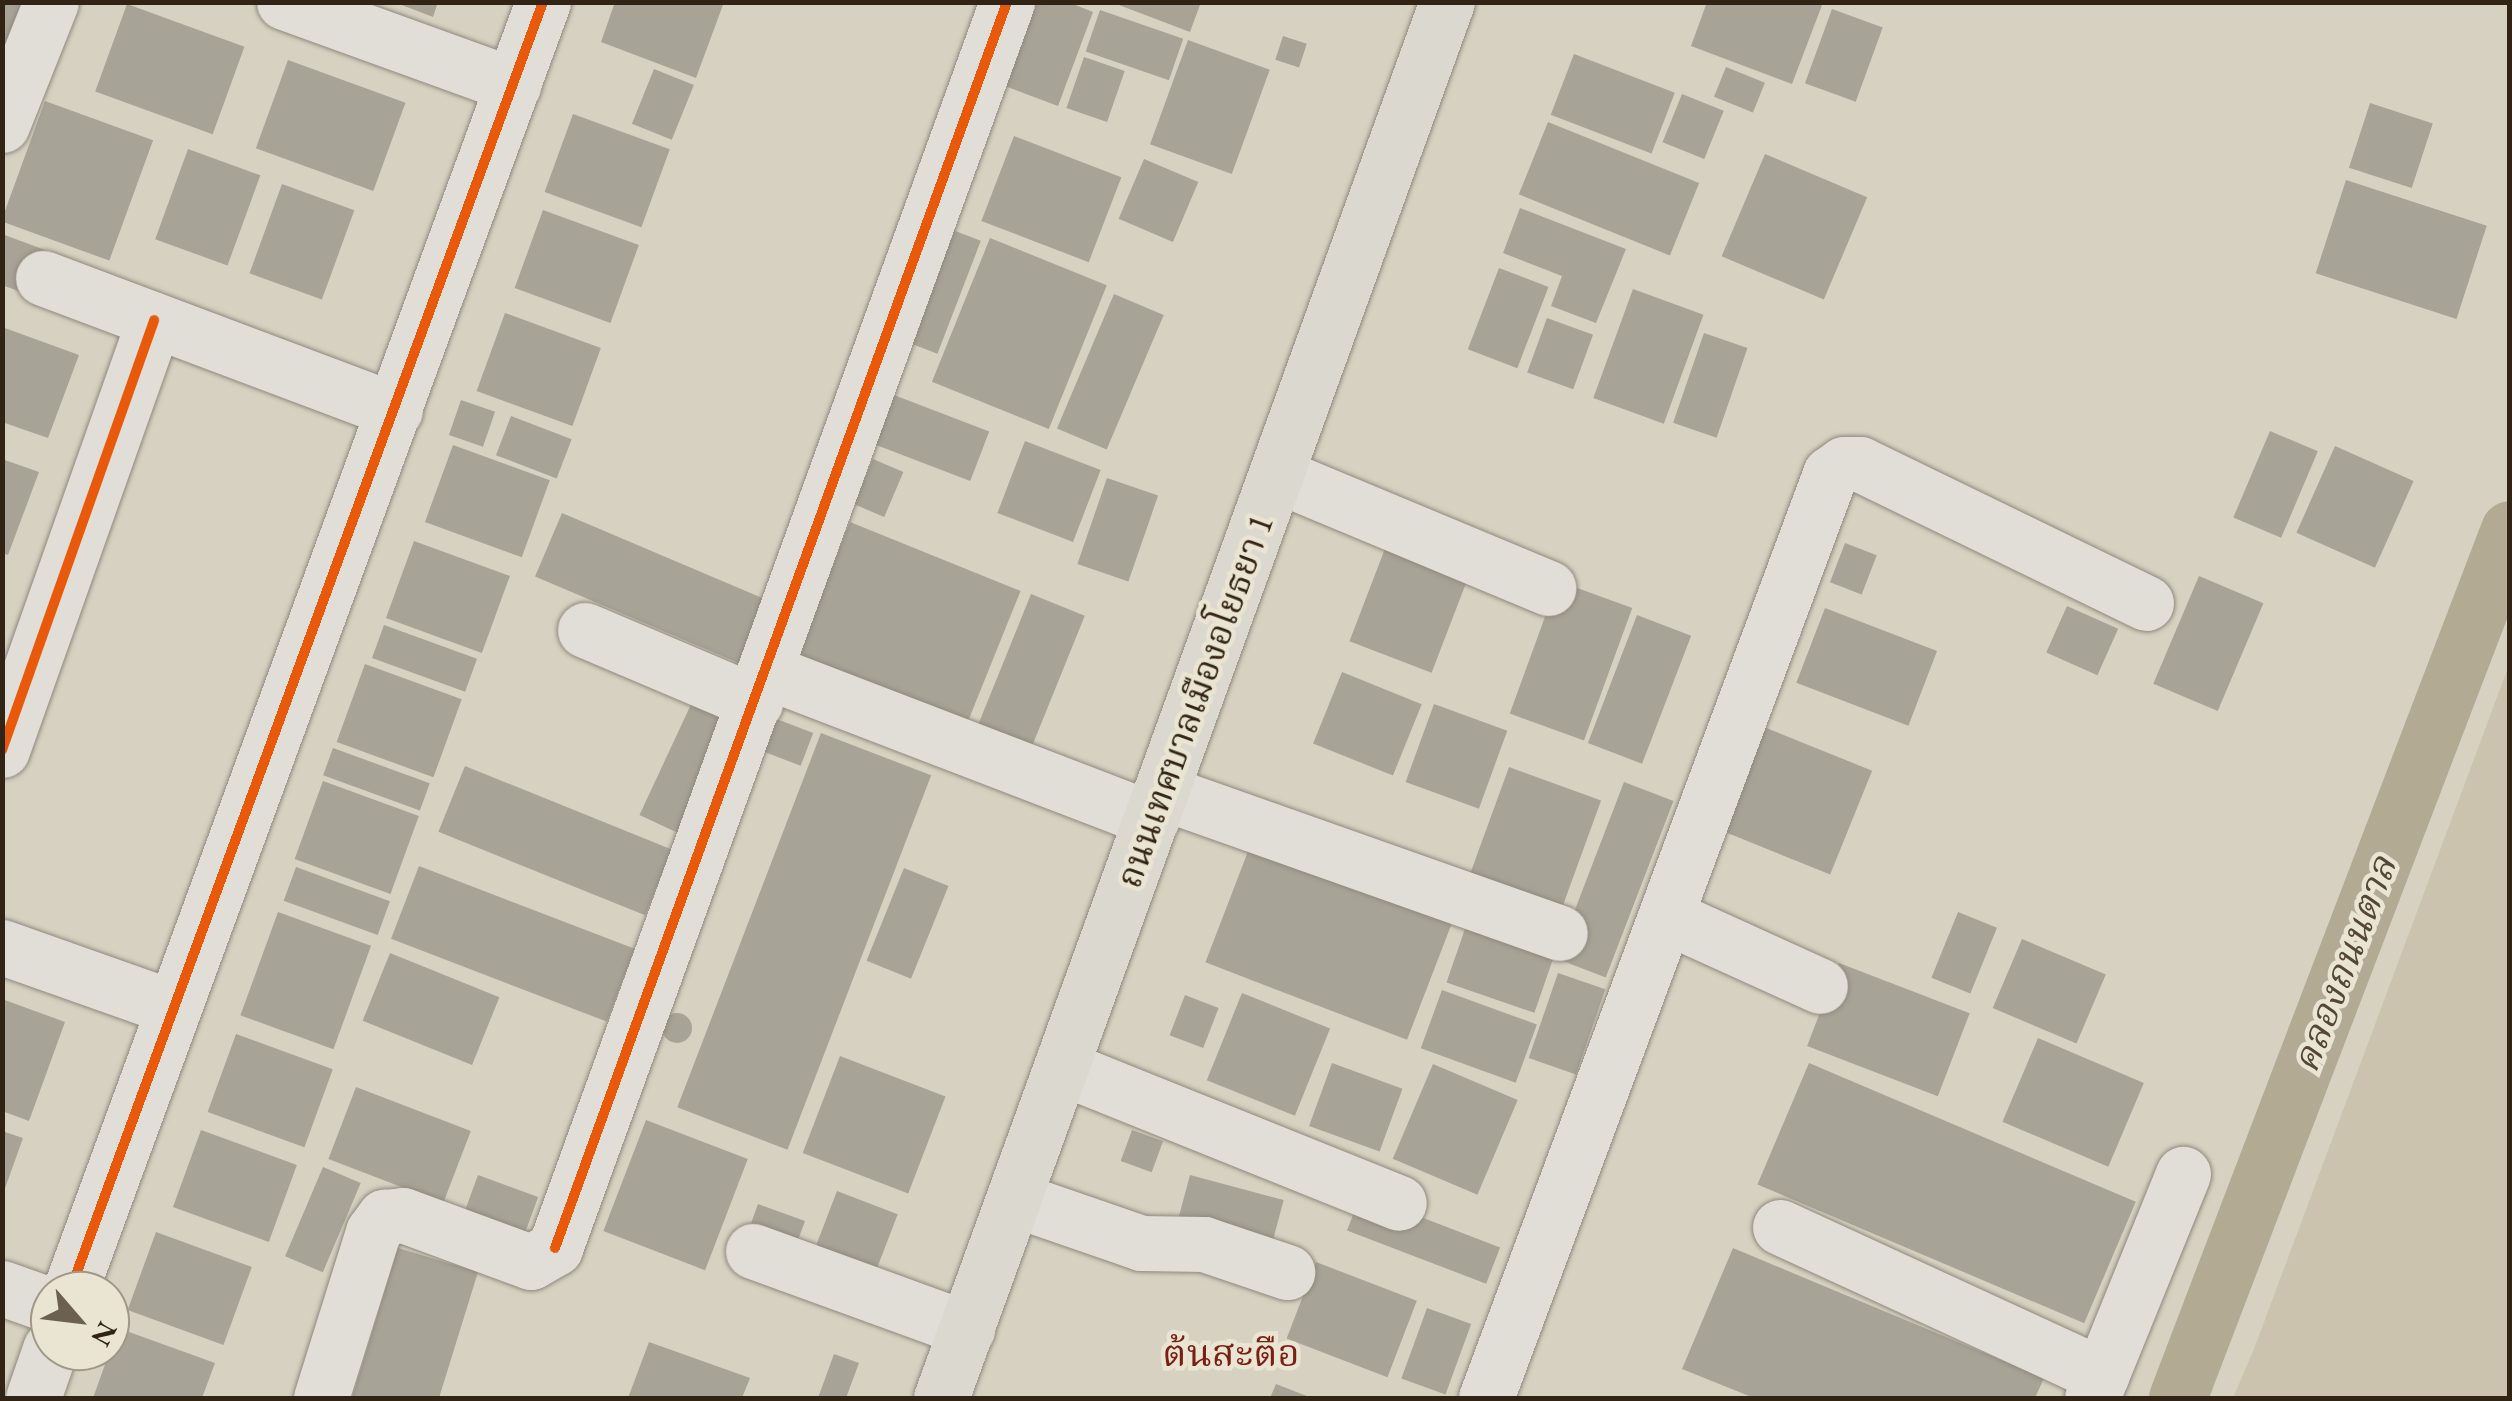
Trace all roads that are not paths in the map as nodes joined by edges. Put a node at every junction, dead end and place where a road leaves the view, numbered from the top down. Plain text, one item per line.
1 (50, 2) edge
2 (284, 2) edge
3 (543, 2) edge
4 (1008, 2) edge
5 (1448, 2) edge
6 (513, 85) junction
7 (2, 125) edge
8 (43, 278) dead end
9 (154, 320) junction
10 (395, 410) junction
11 (1276, 475) junction
12 (1548, 588) dead end
13 (2146, 603) dead end
14 (585, 630) dead end
15 (760, 686) junction
16 (2, 750) edge
17 (1157, 805) junction
18 (1666, 916) junction
19 (1560, 933) dead end
20 (2, 947) edge
21 (1820, 986) dead end
22 (171, 1007) junction
23 (1061, 1067) junction
24 (2184, 1174) dead end
25 (1014, 1199) junction
26 (1399, 1203) dead end
27 (1780, 1227) dead end
28 (753, 1250) dead end
29 (77, 1271) edge
30 (1287, 1272) dead end
31 (2, 1288) edge
32 (30, 1298) edge
33 (967, 1329) junction
34 (42, 1371) edge
35 (2097, 1386) edge
36 (32, 1398) edge
37 (321, 1398) edge
38 (942, 1398) edge
39 (1486, 1398) edge

1 - 7 street
2 - 6 street
3 - 6 street
4 - 15 street
5 - 11 main road, ถนนเทศบาลเมืองอโยธยา 1
6 - 10 street
8 - 9 street
9 - 10 street
9 - 16 street
10 - 22 street
11 - 12 street
11 - 17 main road, ถนนเทศบาลเมืองอโยธยา 1
13 - 18 street
14 - 15 street
15 - 17 street
15 - 37 street
17 - 19 street
17 - 23 main road, ถนนเทศบาลเมืองอโยธยา 1
18 - 21 street
18 - 39 street
20 - 22 street
22 - 29 street
23 - 25 main road, ถนนเทศบาลเมืองอโยธยา 1
23 - 26 street
24 - 35 street
25 - 30 street
25 - 33 main road, ถนนเทศบาลเมืองอโยธยา 1
27 - 35 street
28 - 33 street
31 - 32 street
33 - 38 main road, ถนนเทศบาลเมืองอโยธยา 1
34 - 36 street

